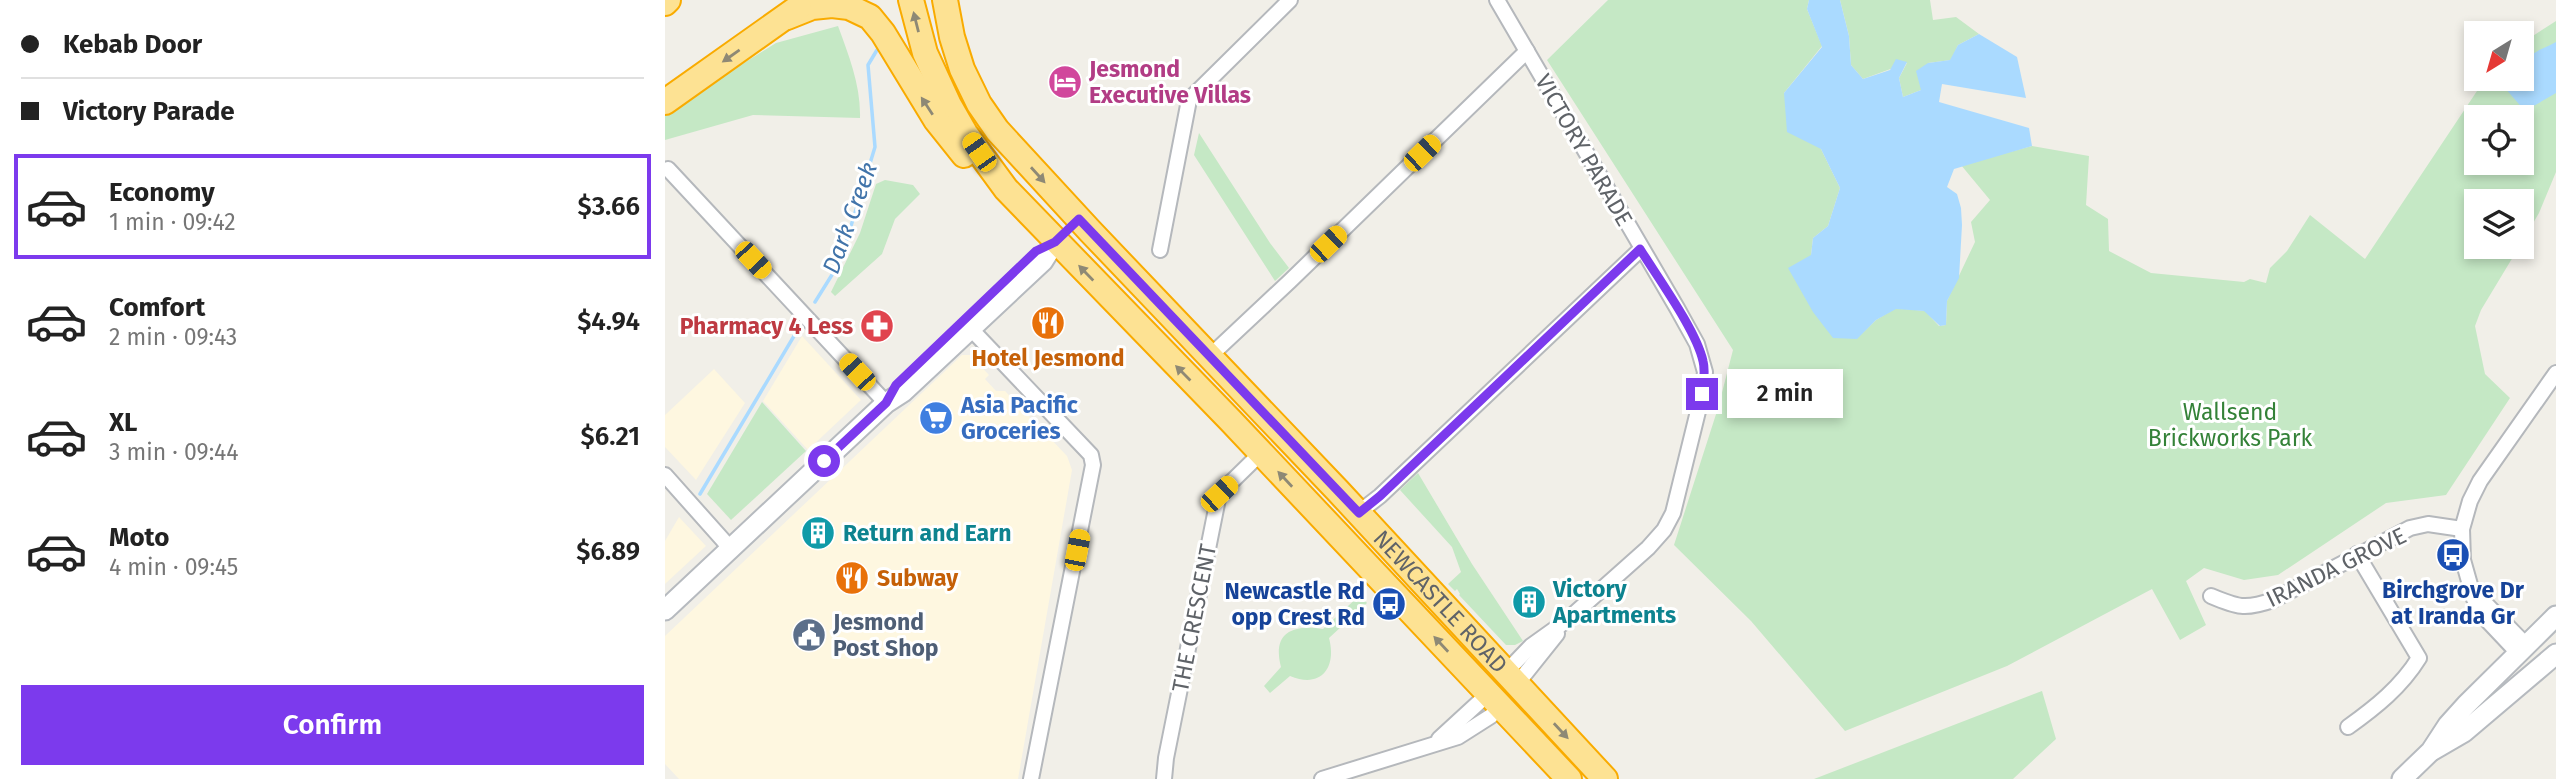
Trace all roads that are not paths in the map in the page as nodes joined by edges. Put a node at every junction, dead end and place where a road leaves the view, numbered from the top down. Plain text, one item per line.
1 (807, 0) edge
2 (911, 0) edge
3 (945, 0) edge
4 (1290, 0) edge
5 (1497, 0) edge
6 (787, 17) junction
7 (1527, 51) junction
8 (665, 102) edge
9 (668, 169) dead end
10 (1006, 189) junction
11 (1079, 219) junction
12 (1055, 242) junction
13 (1640, 249) junction
14 (1160, 250) dead end
15 (971, 329) junction
16 (1209, 357) junction
17 (2555, 377) edge
18 (886, 403) junction
19 (1261, 453) junction
20 (665, 475) edge
21 (1359, 513) junction
22 (2462, 529) junction
23 (731, 549) junction
24 (2357, 554) junction
25 (2210, 596) dead end
26 (665, 610) edge
27 (2556, 616) edge
28 (2556, 633) edge
29 (2523, 650) junction
30 (2556, 654) edge
31 (1511, 678) junction
32 (1494, 700) junction
33 (2475, 723) junction
34 (2348, 727) dead end
35 (2431, 751) junction
36 (1165, 758) junction
37 (1031, 779) edge
38 (1164, 779) edge
39 (1175, 779) edge
40 (1322, 779) edge
41 (1569, 779) edge
42 (1605, 779) edge
43 (2402, 779) edge

1 - 6 highway
10 -> 2 highway, NEWCASTLE ROAD
3 -> 11 highway, NEWCASTLE ROAD
4 - 14 street
5 - 7 street, VICTORY PARADE
6 -> 8 highway
10 -> 6 highway
7 - 13 street, VICTORY PARADE
7 - 16 street
9 - 18 street
10 - 12 highway, NEWCASTLE ROAD
11 - 12 highway
11 - 16 highway, NEWCASTLE ROAD
12 - 15 main road
12 - 18 main road
19 -> 12 highway, NEWCASTLE ROAD
13 - 21 street
13 - 31 street, VICTORY PARADE
15 - 18 main road
15 - 37 street
16 - 21 highway, NEWCASTLE ROAD
17 - 22 street
18 - 23 main road
32 -> 19 highway, NEWCASTLE ROAD
19 - 36 street, THE CRESCENT
20 - 23 street
21 - 31 highway, NEWCASTLE ROAD
22 - 24 street, IRANDA GROVE
22 - 29 street
23 - 26 main road
24 - 25 street, IRANDA GROVE
24 - 34 street
27 - 29 main road
28 - 29 main road
29 - 33 main road
29 - 35 main road
30 - 33 main road
31 - 32 highway
31 -> 42 highway, NEWCASTLE ROAD
32 - 40 street
32 - 41 highway, NEWCASTLE ROAD
33 - 35 main road
35 - 43 main road
36 - 38 street, THE CRESCENT
36 - 39 street

